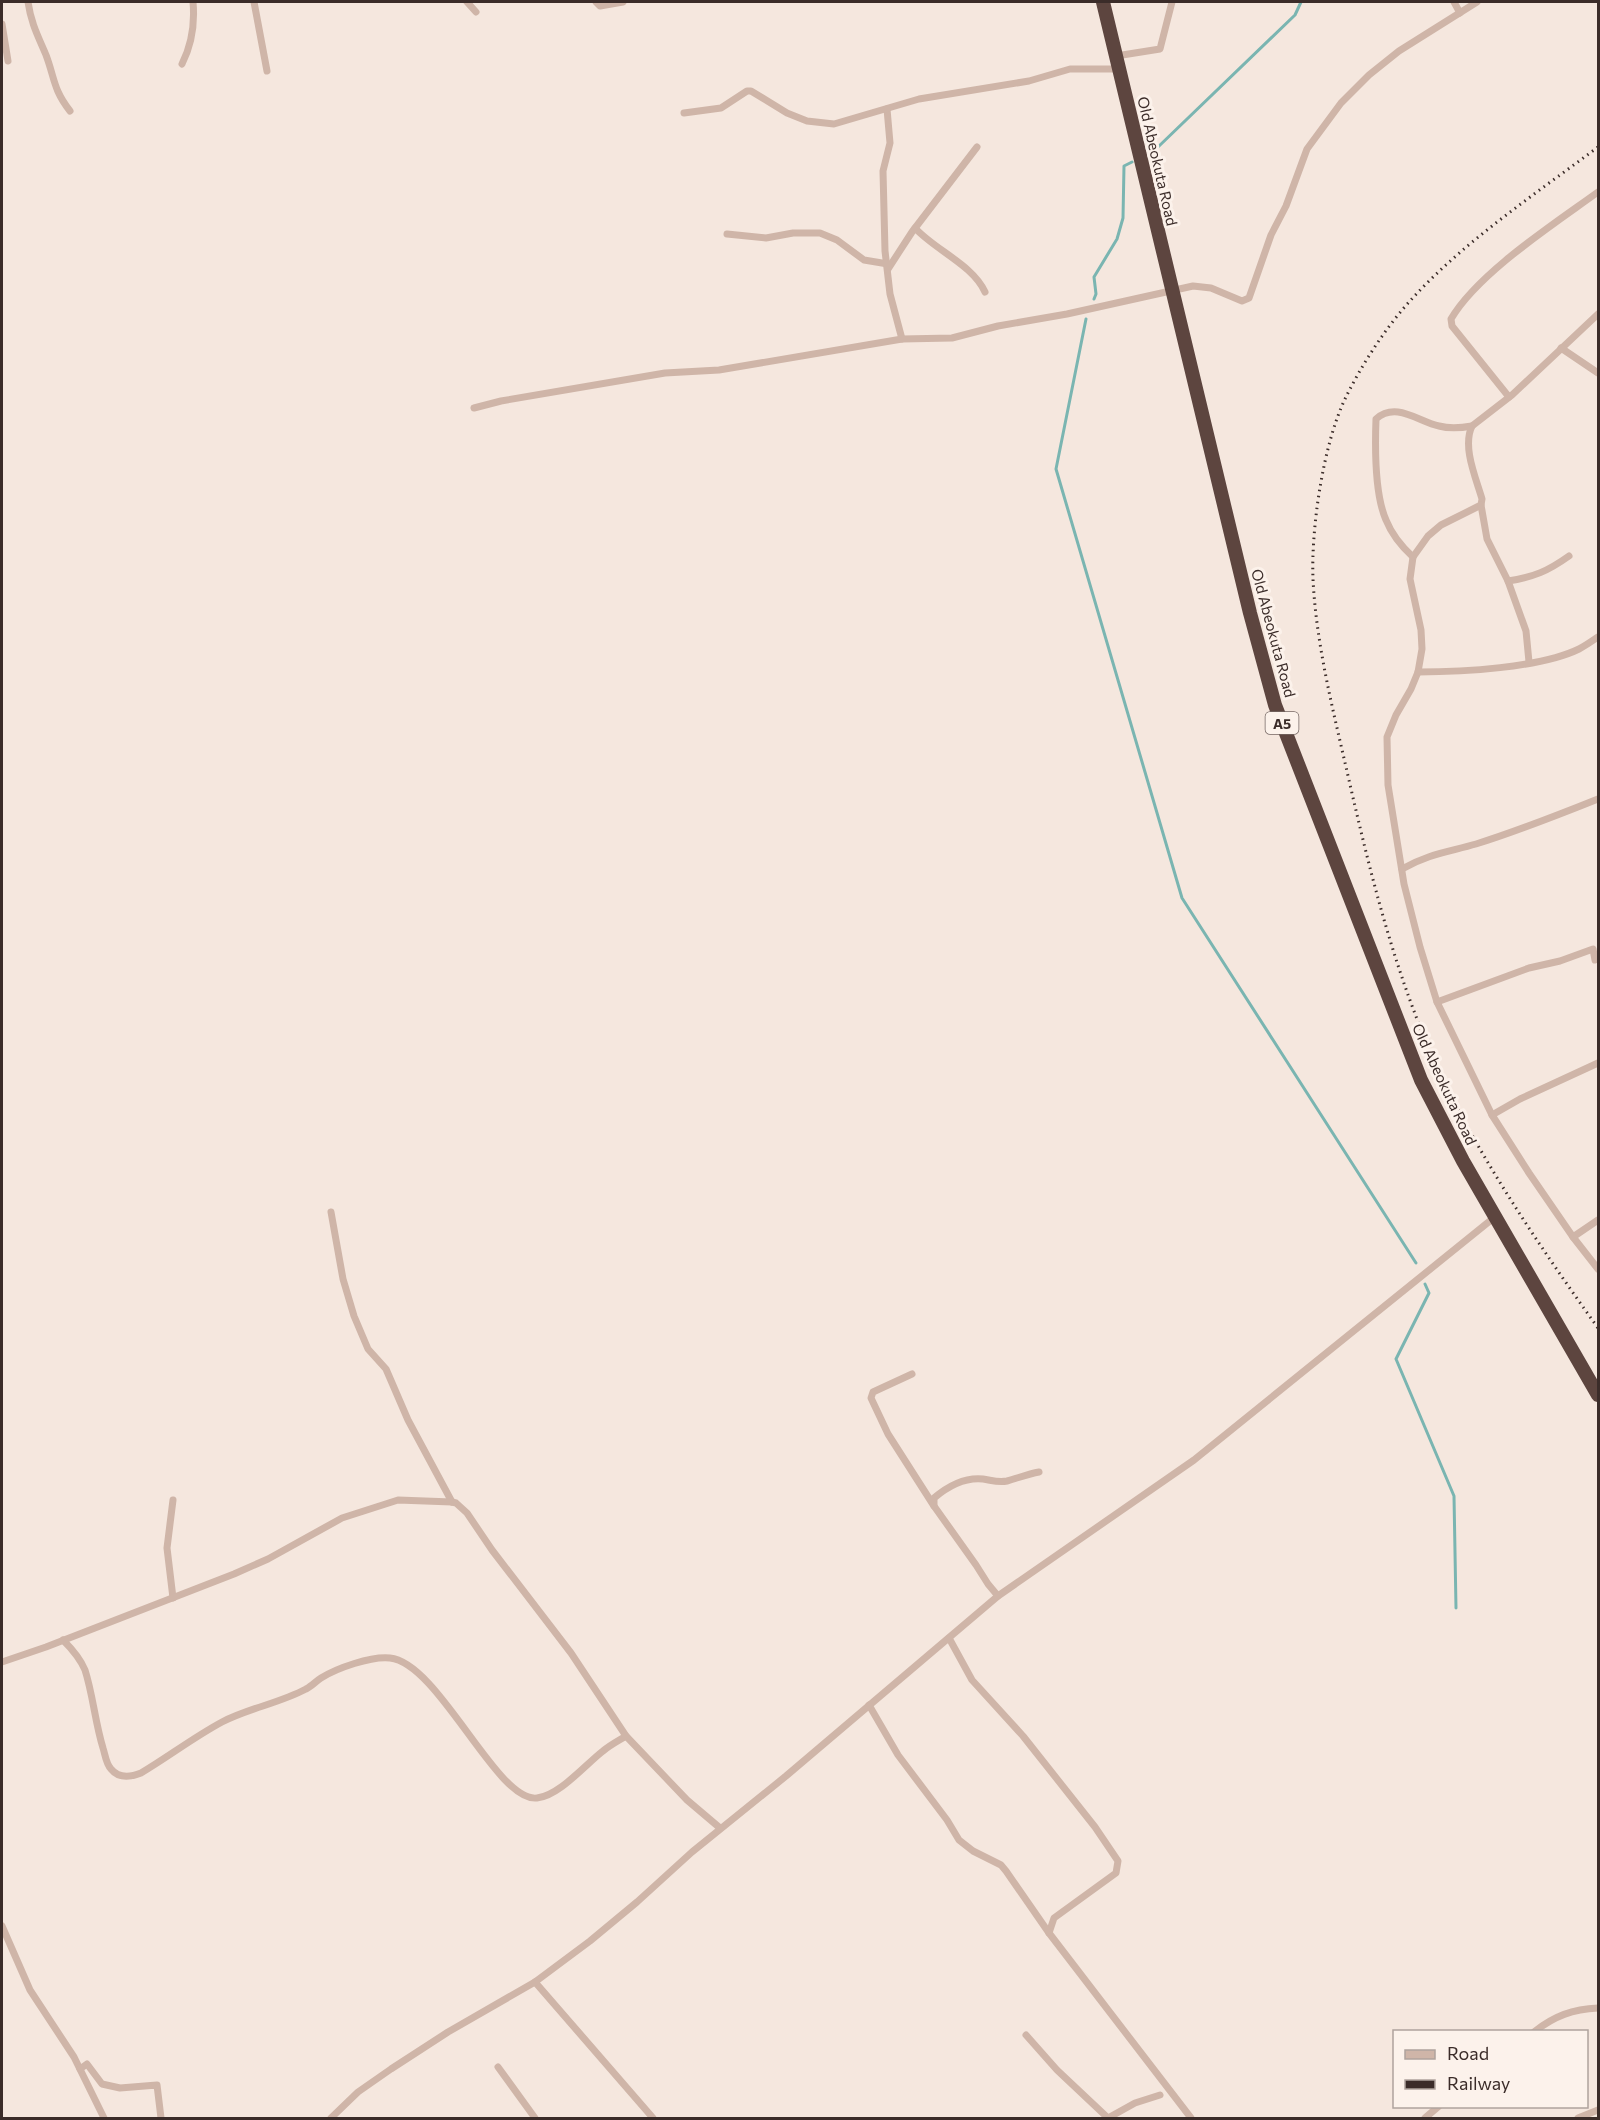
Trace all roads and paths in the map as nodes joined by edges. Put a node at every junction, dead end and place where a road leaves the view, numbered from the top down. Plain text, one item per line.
1 (28, 2) edge
2 (193, 2) edge
3 (254, 2) edge
4 (467, 2) edge
5 (596, 2) edge
6 (623, 2) edge
7 (1103, 2) edge
8 (1173, 2) edge
9 (1454, 2) edge
10 (1477, 2) edge
11 (476, 12) dead end
12 (1460, 13) junction
13 (2, 24) edge
14 (8, 62) dead end
15 (1117, 63) junction
16 (182, 64) dead end
17 (267, 71) dead end
18 (887, 109) junction
19 (70, 111) dead end
20 (684, 113) dead end
21 (976, 147) dead end
22 (1599, 192) edge
23 (915, 228) junction
24 (727, 234) dead end
25 (888, 267) junction
26 (1171, 290) junction
27 (985, 292) dead end
28 (1599, 314) edge
29 (902, 339) junction
30 (1561, 348) junction
31 (1599, 373) edge
32 (1509, 398) junction
33 (474, 408) dead end
34 (1472, 426) junction
35 (1481, 505) junction
36 (1569, 556) dead end
37 (1413, 557) junction
38 (1508, 581) junction
39 (1599, 637) edge
40 (1529, 662) junction
41 (1418, 672) junction
42 (1599, 799) edge
43 (1402, 869) junction
44 (1595, 960) dead end
45 (1437, 1002) junction
46 (1599, 1063) edge
47 (1492, 1115) junction
48 (331, 1212) dead end
49 (1496, 1216) junction
50 (1599, 1220) edge
51 (1573, 1237) junction
52 (1599, 1269) edge
53 (912, 1374) dead end
54 (1596, 1386) edge
55 (1040, 1472) dead end
56 (173, 1500) dead end
57 (452, 1502) junction
58 (934, 1506) junction
59 (999, 1596) junction
60 (173, 1598) junction
61 (949, 1638) junction
62 (63, 1640) junction
63 (2, 1662) edge
64 (869, 1705) junction
65 (626, 1736) junction
66 (720, 1828) junction
67 (2, 1926) edge
68 (1049, 1933) junction
69 (535, 1982) junction
70 (1599, 2008) edge
71 (1535, 2030) edge
72 (1026, 2035) dead end
73 (498, 2067) dead end
74 (80, 2069) junction
75 (1160, 2095) dead end
76 (1437, 2108) edge
77 (1599, 2110) edge
78 (104, 2118) edge
79 (161, 2118) edge
80 (331, 2118) edge
81 (535, 2118) edge
82 (653, 2118) edge
83 (1108, 2118) edge
84 (1191, 2118) edge
85 (1425, 2118) edge
86 (1578, 2118) edge

1 - 19 street
2 - 16 street
3 - 17 street
4 - 11 street
5 - 6 street
7 - 15 highway, Old Abeokuta Road / A5
8 - 15 street
9 - 12 street
10 - 12 street
12 - 26 street
13 - 14 street
15 - 18 street
15 - 26 highway, Old Abeokuta Road / A5
18 - 20 street
18 - 25 street
21 - 23 street
22 - 32 street
23 - 25 street
23 - 27 street
24 - 25 street
25 - 29 street
26 - 29 street
26 - 49 highway, Old Abeokuta Road / A5
28 - 30 street
29 - 33 street
30 - 31 street
30 - 32 street
32 - 34 street
34 - 35 street
34 - 37 street
35 - 37 street
35 - 38 street
36 - 38 street
37 - 41 street
38 - 40 street
39 - 40 street
40 - 41 street
41 - 43 street
42 - 43 street
43 - 45 street
44 - 45 street
45 - 47 street
46 - 47 street
47 - 51 street
48 - 57 street
49 - 54 highway, Old Abeokuta Road / A5
49 - 59 street
50 - 51 street
51 - 52 street
53 - 58 street
55 - 58 street
56 - 60 street
57 - 60 street
57 - 65 street
58 - 59 street
59 - 61 street
60 - 62 street
61 - 64 street
61 - 68 street
62 - 63 street
62 - 65 street
64 - 66 street
64 - 68 street
65 - 66 street
66 - 69 street
67 - 74 street
68 - 84 street
69 - 80 street
69 - 82 street
70 - 71 street
72 - 83 street
73 - 81 street
74 - 78 street
74 - 79 street
75 - 83 street
76 - 85 street
77 - 86 street

